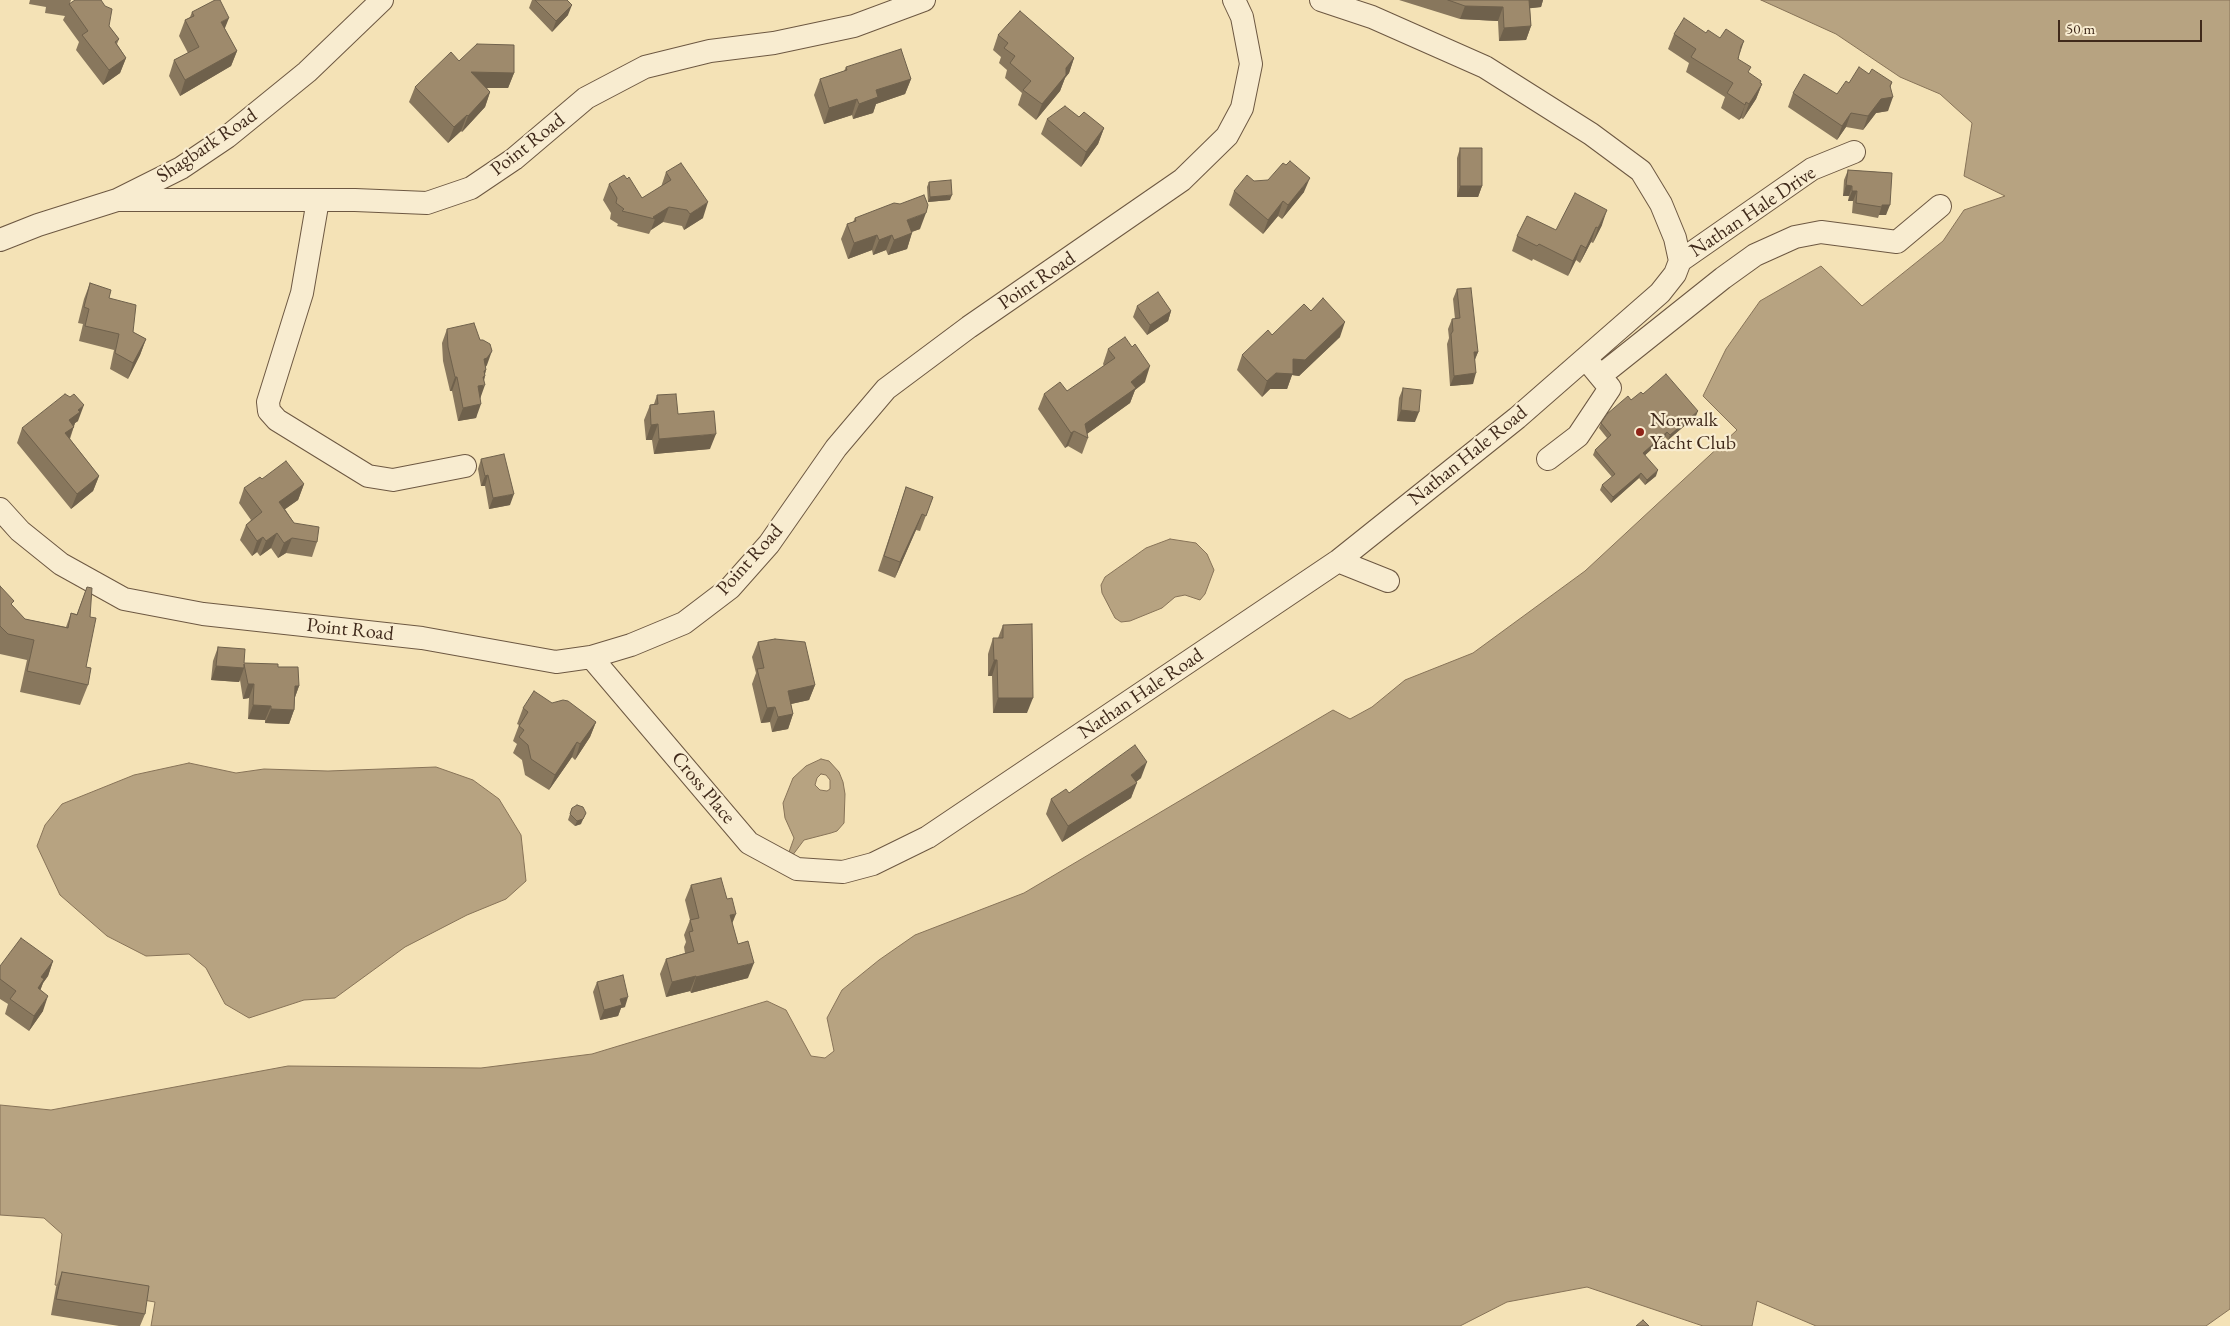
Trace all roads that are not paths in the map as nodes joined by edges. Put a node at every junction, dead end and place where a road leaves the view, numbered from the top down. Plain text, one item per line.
1 (382, 0) edge
2 (924, 0) edge
3 (1234, 0) edge
4 (1321, 0) edge
5 (1854, 152) dead end
6 (117, 200) junction
7 (318, 200) junction
8 (1940, 206) dead end
9 (0, 240) edge
10 (1680, 261) junction
11 (1586, 358) junction
12 (1600, 376) junction
13 (1548, 459) dead end
14 (466, 466) dead end
15 (0, 509) edge
16 (1338, 562) junction
17 (1388, 581) dead end
18 (591, 657) junction
19 (843, 872) joint

1 - 6 street, Shagbark Road
2 - 7 street, Point Road
3 - 18 street, Point Road
4 - 10 street
5 - 10 street, Nathan Hale Drive
6 - 7 street, Point Road
6 - 9 street, Shagbark Road
7 - 14 street
8 - 12 street
10 - 11 street, Nathan Hale Road
11 - 12 street
11 - 16 street, Nathan Hale Road
12 - 13 street
15 - 18 street, Point Road
16 - 17 street
16 - 19 street, Nathan Hale Road
18 - 19 street, Cross Place

